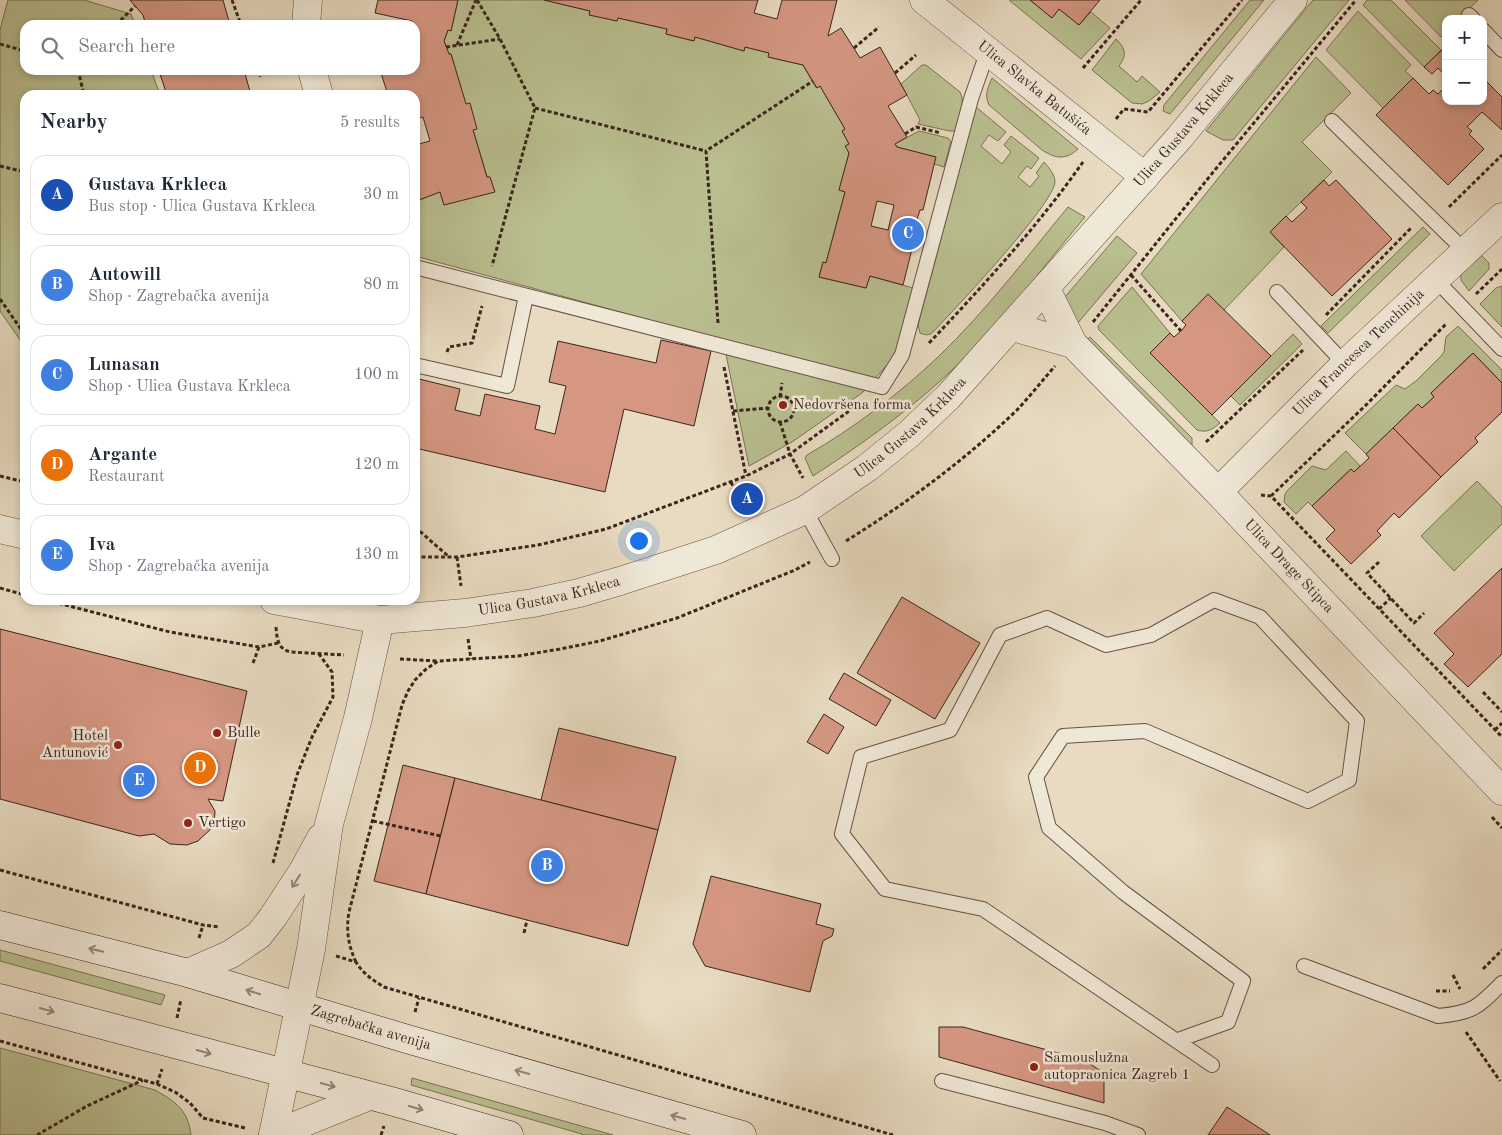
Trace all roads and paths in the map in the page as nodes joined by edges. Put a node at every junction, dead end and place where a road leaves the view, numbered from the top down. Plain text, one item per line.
1 (232, 0) edge
2 (308, 0) edge
3 (477, 0) edge
4 (924, 0) edge
5 (1141, 0) edge
6 (1242, 0) edge
7 (1293, 0) edge
8 (1356, 0) edge
9 (134, 6) dead end
10 (121, 20) edge
11 (239, 20) edge
12 (306, 20) edge
13 (879, 26) dead end
14 (1487, 34) edge
15 (500, 39) junction
16 (0, 44) edge
17 (457, 45) junction
18 (446, 47) dead end
19 (854, 48) dead end
20 (20, 50) edge
21 (988, 50) junction
22 (1502, 50) edge
23 (916, 55) dead end
24 (1083, 68) dead end
25 (895, 73) dead end
26 (79, 75) edge
27 (313, 75) edge
28 (812, 81) dead end
29 (83, 90) edge
30 (318, 90) edge
31 (536, 108) junction
32 (1332, 121) dead end
33 (1115, 122) dead end
34 (916, 127) dead end
35 (904, 134) dead end
36 (706, 151) junction
37 (1502, 155) edge
38 (1086, 157) dead end
39 (0, 166) edge
40 (20, 171) edge
41 (1145, 177) junction
42 (1431, 216) junction
43 (1502, 217) edge
44 (1466, 252) junction
45 (420, 267) edge
46 (1502, 269) edge
47 (1131, 275) junction
48 (1436, 280) junction
49 (487, 285) junction
50 (1046, 289) junction
51 (1276, 292) dead end
52 (526, 296) junction
53 (0, 299) edge
54 (1462, 308) junction
55 (1013, 327) junction
56 (20, 328) edge
57 (1180, 331) dead end
58 (1315, 333) junction
59 (1074, 343) junction
60 (926, 345) dead end
61 (720, 346) junction
62 (1502, 349) edge
63 (1345, 364) junction
64 (420, 366) edge
65 (443, 371) junction
66 (882, 388) junction
67 (768, 408) junction
68 (733, 411) junction
69 (780, 422) junction
70 (1203, 444) dead end
71 (790, 454) junction
72 (0, 476) edge
73 (746, 476) junction
74 (20, 481) edge
75 (731, 482) junction
76 (795, 482) dead end
77 (1218, 492) junction
78 (752, 505) dead end
79 (805, 510) junction
80 (0, 529) edge
81 (420, 531) edge
82 (20, 534) edge
83 (854, 536) dead end
84 (420, 557) edge
85 (449, 557) junction
86 (457, 557) junction
87 (832, 559) dead end
88 (1379, 562) dead end
89 (795, 570) dead end
90 (0, 588) edge
91 (462, 593) dead end
92 (20, 594) edge
93 (1391, 598) junction
94 (65, 605) edge
95 (1379, 608) junction
96 (274, 610) edge
97 (1424, 614) dead end
98 (380, 620) junction
99 (467, 631) dead end
100 (278, 643) junction
101 (259, 647) junction
102 (319, 654) junction
103 (338, 655) dead end
104 (471, 659) junction
105 (418, 660) dead end
106 (438, 661) junction
107 (253, 663) dead end
108 (1483, 692) dead end
109 (1502, 712) edge
110 (1502, 723) edge
111 (1495, 730) junction
112 (1502, 737) edge
113 (1502, 791) edge
114 (373, 821) junction
115 (328, 824) junction
116 (441, 836) dead end
117 (272, 868) dead end
118 (0, 870) edge
119 (527, 920) dead end
120 (0, 925) edge
121 (229, 929) dead end
122 (524, 933) dead end
123 (1502, 950) edge
124 (346, 959) dead end
125 (356, 962) junction
126 (1304, 966) dead end
127 (188, 973) junction
128 (1478, 974) dead end
129 (1454, 975) dead end
130 (1502, 983) edge
131 (1467, 985) dead end
132 (1460, 989) junction
133 (1435, 992) dead end
134 (0, 998) edge
135 (419, 998) junction
136 (181, 999) dead end
137 (299, 1006) junction
138 (416, 1009) dead end
139 (178, 1011) dead end
140 (1466, 1031) dead end
141 (0, 1040) edge
142 (1178, 1040) junction
143 (1212, 1065) dead end
144 (287, 1074) junction
145 (160, 1076) dead end
146 (143, 1080) junction
147 (942, 1081) dead end
148 (1500, 1082) dead end
149 (157, 1084) junction
150 (369, 1096) junction
151 (233, 1125) dead end
152 (37, 1135) edge
153 (273, 1135) edge
154 (510, 1135) edge
155 (742, 1135) edge
156 (893, 1135) edge
157 (1138, 1135) edge

1 - 11 path
2 - 12 street
3 - 15 path
3 - 17 path
4 - 21 street, Ulica Slavka Batušića
5 - 24 path
6 - 33 path
7 - 41 street, Ulica Gustava Krkleca
8 - 47 path
9 - 10 path
13 - 19 path
14 - 22 lane
15 - 17 path
15 - 31 path
16 - 20 path
17 - 18 path
21 - 41 street, Ulica Slavka Batušića
21 - 66 lane
23 - 25 path
26 - 29 path
27 - 30 street
28 - 36 path
31 - 36 path
31 - 49 path
32 - 42 lane
34 - 35 path
36 - 61 path
37 - 42 path
38 - 60 path
39 - 40 path
41 - 50 street, Ulica Gustava Krkleca
42 - 44 lane
42 - 58 path
43 - 44 street, Ulica Francesca Tenchinija
44 - 48 street, Ulica Francesca Tenchinija
45 - 49 lane
46 - 54 path
47 - 57 path
47 - 59 path
48 - 54 lane
48 - 63 street, Ulica Francesca Tenchinija
49 - 52 lane
49 - 65 path
50 - 55 street, Ulica Gustava Krkleca
50 - 59 street, Ulica Drage Stipca
51 - 58 lane
52 - 61 lane
52 - 65 lane
53 - 56 path
54 - 62 lane
54 - 95 path
55 - 59 street, Ulica Drage Stipca
55 - 79 street, Ulica Gustava Krkleca
58 - 63 lane
58 - 70 path
59 - 77 street, Ulica Drage Stipca
59 - 83 path
61 - 66 lane
61 - 68 path
63 - 77 street, Ulica Francesca Tenchinija
64 - 65 lane
66 - 71 path
67 - 68 path
67 - 69 path
67 - 69 path
68 - 73 path
69 - 71 path
71 - 73 path
71 - 76 path
72 - 74 path
73 - 75 path
75 - 78 path
75 - 86 path
77 - 113 street, Ulica Drage Stipca
79 - 87 lane
79 - 98 street, Ulica Gustava Krkleca
80 - 82 street
81 - 85 path
84 - 85 path
85 - 86 path
86 - 91 path
88 - 93 path
89 - 104 path
90 - 92 path
93 - 95 path
93 - 97 path
94 - 101 path
95 - 111 path
96 - 98 street, Ulica Gustava Krkleca
96 - 100 path
98 - 115 street
99 - 104 path
100 - 101 path
100 - 102 path
101 - 107 path
102 - 103 path
102 - 117 path
104 - 106 path
105 - 106 path
106 - 114 path
108 - 109 path
110 - 111 path
111 - 112 path
114 - 116 path
114 - 125 path
115 -> 127 street
115 - 137 street
118 - 121 path
119 - 122 path
127 -> 120 street, Zagrebačka avenija
123 - 128 path
124 - 125 path
125 - 135 path
126 - 130 lane
137 -> 127 street, Zagrebačka avenija
129 - 132 path
131 - 132 path
132 - 133 path
134 -> 144 street
135 - 138 path
135 - 156 path
136 - 139 path
137 - 144 street
155 -> 137 street, Zagrebačka avenija
140 - 148 path
141 - 146 path
142 - 142 lane
142 - 143 lane
144 -> 150 street
144 - 153 street
145 - 149 path
146 - 149 path
146 - 152 path
147 - 157 lane
149 - 151 path
150 - 153 street
150 -> 154 street

